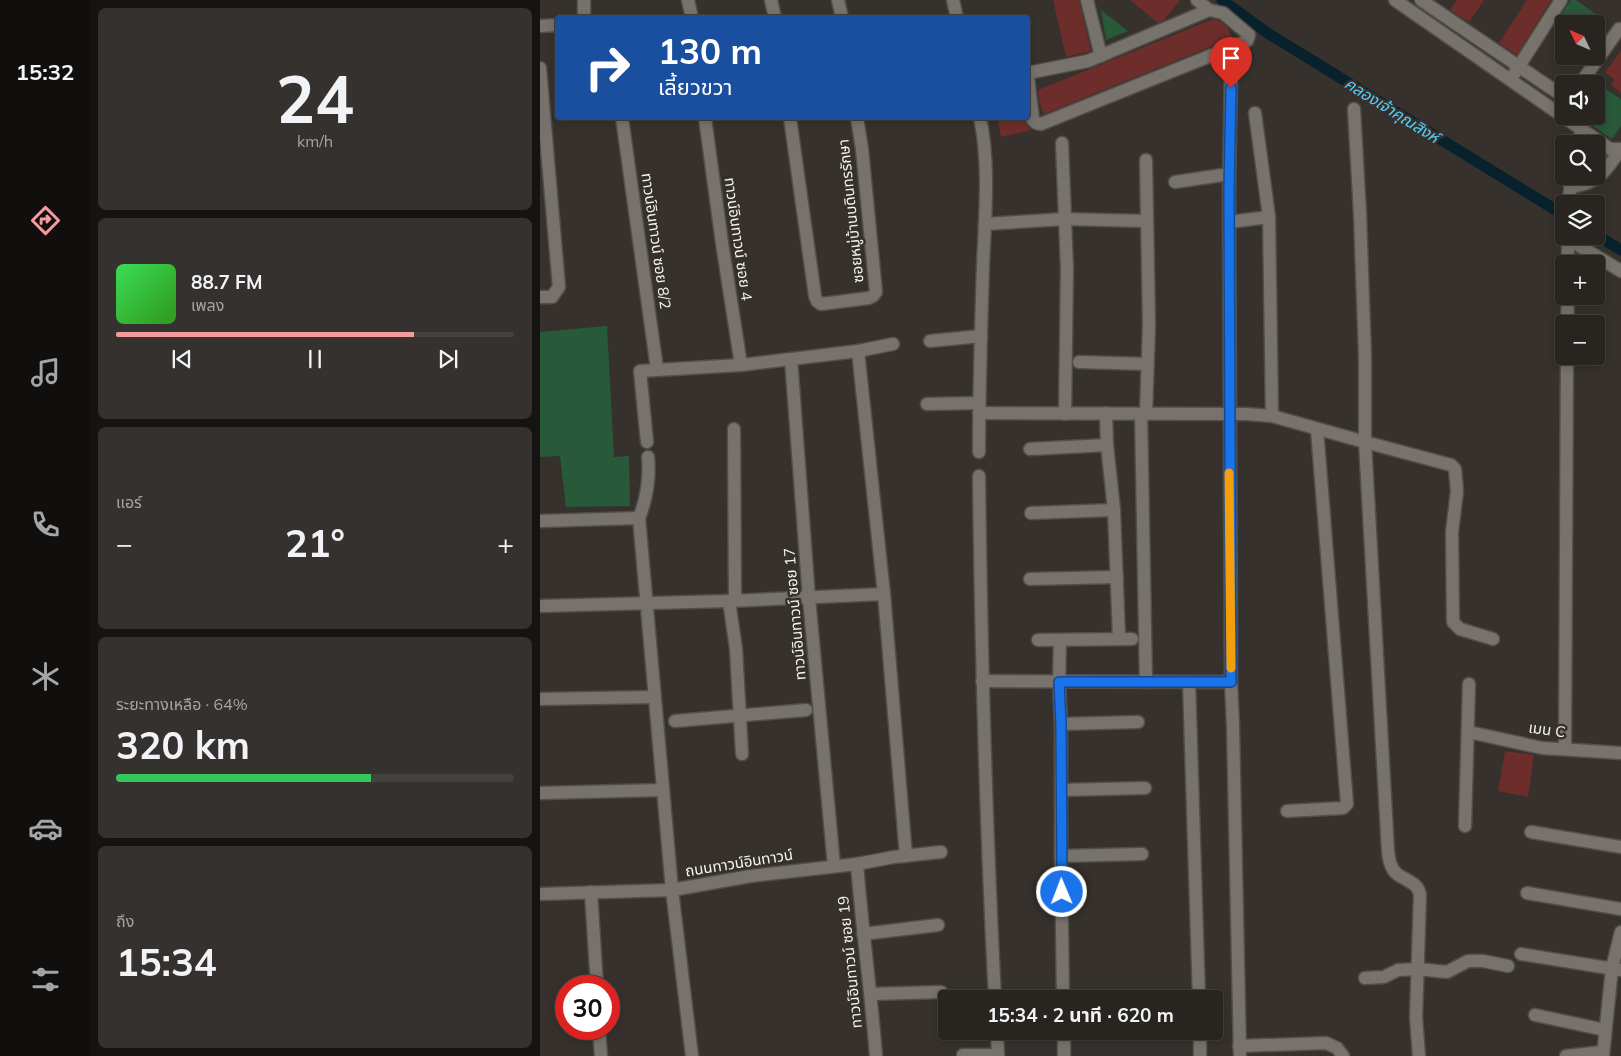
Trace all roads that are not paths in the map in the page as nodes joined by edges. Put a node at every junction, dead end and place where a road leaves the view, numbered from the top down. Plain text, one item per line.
1 (584, 0) edge
2 (688, 0) edge
3 (771, 0) edge
4 (838, 0) edge
5 (953, 0) edge
6 (1087, 0) edge
7 (1197, 0) edge
8 (1395, 0) edge
9 (1421, 0) edge
10 (1561, 0) edge
11 (1209, 10) junction
12 (584, 15) edge
13 (691, 15) edge
14 (774, 15) edge
15 (841, 15) edge
16 (956, 15) edge
17 (555, 25) edge
18 (540, 26) edge
19 (1619, 29) dead end
20 (1101, 56) junction
21 (1519, 67) junction
22 (540, 68) edge
23 (1231, 70) dead end
24 (1030, 73) edge
25 (1586, 75) edge
26 (1509, 80) junction
27 (1555, 91) edge
28 (1030, 95) edge
29 (542, 99) edge
30 (1354, 109) dead end
31 (1255, 113) dead end
32 (622, 120) edge
33 (705, 120) edge
34 (790, 120) edge
35 (857, 120) edge
36 (980, 120) edge
37 (1582, 129) junction
38 (1580, 135) edge
39 (1062, 143) dead end
40 (1620, 150) edge
41 (1146, 160) dead end
42 (1605, 170) edge
43 (544, 171) edge
44 (1229, 174) junction
45 (1175, 182) dead end
46 (546, 212) edge
47 (1269, 218) junction
48 (1065, 219) junction
49 (1147, 221) junction
50 (1229, 222) junction
51 (985, 224) junction
52 (1579, 245) edge
53 (1621, 271) edge
54 (540, 297) edge
55 (980, 336) junction
56 (930, 341) dead end
57 (893, 344) dead end
58 (858, 351) junction
59 (791, 359) junction
60 (1079, 362) dead end
61 (1147, 364) junction
62 (741, 365) junction
63 (1567, 365) edge
64 (658, 369) junction
65 (927, 404) dead end
66 (979, 408) junction
67 (1066, 414) junction
68 (1106, 414) junction
69 (1144, 414) junction
70 (1229, 414) junction
71 (1272, 416) junction
72 (734, 429) dead end
73 (1317, 429) junction
74 (647, 442) dead end
75 (1364, 442) junction
76 (1107, 445) junction
77 (1030, 449) dead end
78 (979, 452) dead end
79 (648, 457) dead end
80 (979, 476) dead end
81 (1114, 510) junction
82 (1031, 513) dead end
83 (639, 518) junction
84 (540, 521) edge
85 (1116, 577) junction
86 (1030, 579) dead end
87 (884, 594) junction
88 (809, 598) junction
89 (732, 601) junction
90 (646, 604) junction
91 (540, 606) edge
92 (1493, 639) dead end
93 (1038, 640) dead end
94 (1060, 640) junction
95 (982, 681) junction
96 (1059, 682) junction
97 (1146, 682) junction
98 (1189, 682) junction
99 (1231, 682) junction
100 (1469, 684) dead end
101 (654, 697) junction
102 (540, 699) edge
103 (806, 710) dead end
104 (740, 715) junction
105 (675, 721) dead end
106 (1138, 722) dead end
107 (1061, 724) junction
108 (1469, 732) junction
109 (1565, 749) junction
110 (1621, 753) edge
111 (742, 754) dead end
112 (1145, 788) dead end
113 (663, 790) junction
114 (1061, 790) junction
115 (540, 793) edge
116 (1287, 811) dead end
117 (1466, 826) dead end
118 (1531, 832) dead end
119 (1621, 847) edge
120 (941, 852) dead end
121 (1142, 854) dead end
122 (906, 856) junction
123 (1061, 856) junction
124 (857, 864) junction
125 (834, 866) junction
126 (672, 890) junction
127 (591, 892) junction
128 (1528, 893) dead end
129 (540, 894) edge
130 (1621, 909) edge
131 (938, 925) dead end
132 (1621, 932) edge
133 (863, 934) junction
134 (1521, 954) dead end
135 (1508, 966) dead end
136 (1418, 969) junction
137 (1617, 969) edge
138 (596, 975) edge
139 (1365, 978) dead end
140 (995, 990) edge
141 (1063, 990) edge
142 (1199, 990) edge
143 (938, 992) edge
144 (871, 994) junction
145 (1536, 1015) dead end
146 (1605, 1030) junction
147 (600, 1040) edge
148 (997, 1040) edge
149 (1064, 1040) edge
150 (1200, 1040) edge
151 (1239, 1051) edge
152 (1603, 1054) edge
153 (963, 1055) dead end
154 (998, 1055) edge
155 (601, 1056) edge
156 (692, 1056) edge
157 (876, 1056) edge
158 (1064, 1056) edge
159 (1200, 1056) edge
160 (1343, 1056) edge
161 (1419, 1056) edge
162 (1566, 1056) edge

1 - 12 street
2 - 13 street
3 - 14 street
4 - 15 street
5 - 16 street
6 - 20 street
7 - 11 street
8 - 26 street
9 - 21 street
10 - 21 street
11 - 20 street
11 - 28 street
17 - 18 street
19 - 25 street
20 - 24 street
21 - 26 street
21 - 27 street
22 - 29 street
23 - 44 street
26 - 37 street
29 - 43 street
30 - 75 street
31 - 47 street
32 - 64 street, ทาวน์อินทาวน์ ซอย 8/2
33 - 62 street, ทาวน์อินทาวน์ ซอย 4
34 - 35 street, ซอยหมู่บ้านบดินทรรักษา
36 - 51 street
37 - 38 street
37 - 40 street
39 - 48 street
40 - 42 street
41 - 49 street
43 - 46 street
44 - 45 street
44 - 50 street
46 - 54 street
47 - 50 street
47 - 71 street
48 - 49 street
48 - 51 street
48 - 67 street
49 - 61 street
50 - 70 street
51 - 55 street
52 - 53 street
55 - 56 street
55 - 66 street
57 - 58 street
58 - 59 street
58 - 87 street
59 - 62 street
59 - 88 street, ทาวน์อินทาวน์ ซอย 17
60 - 61 street
61 - 69 street
62 - 64 street
63 - 109 street
64 - 74 street
65 - 66 street
66 - 67 street
66 - 78 street
67 - 68 street
68 - 69 street
68 - 76 street
69 - 70 street
69 - 97 street
70 - 71 street
70 - 99 street
71 - 73 street
72 - 89 street
73 - 75 street
73 - 116 street
75 - 92 street
75 - 136 street
76 - 77 street
76 - 81 street
79 - 83 street
80 - 95 street
81 - 82 street
81 - 85 street
83 - 84 street
83 - 90 street
85 - 86 street
85 - 94 street
87 - 88 street
87 - 122 street
88 - 89 street
88 - 125 street, ทาวน์อินทาวน์ ซอย 17
89 - 90 street
89 - 104 street
90 - 91 street
90 - 101 street
93 - 94 street
94 - 96 street
95 - 96 street
95 - 140 street
96 - 97 street
96 - 107 street
97 - 98 street
98 - 99 street
98 - 142 street
99 - 151 street
100 - 108 street
101 - 102 street
101 - 113 street
103 - 104 street
104 - 105 street
104 - 111 street
106 - 107 street
107 - 114 street
108 - 109 street, เมน C
108 - 117 street
109 - 110 street, เมน C
112 - 114 street
113 - 115 street
113 - 126 street
114 - 123 street
118 - 119 street
120 - 122 street, ถนนทาวน์อินทาวน์
121 - 123 street
122 - 124 street, ถนนทาวน์อินทาวน์
123 - 141 street
124 - 125 street, ถนนทาวน์อินทาวน์
124 - 133 street, ทาวน์อินทาวน์ ซอย 19
125 - 126 street, ถนนทาวน์อินทาวน์
126 - 127 street, ถนนทาวน์อินทาวน์
126 - 156 street
127 - 129 street, ถนนทาวน์อินทาวน์
127 - 138 street
128 - 130 street
131 - 133 street
132 - 137 street
133 - 144 street, ทาวน์อินทาวน์ ซอย 19
134 - 137 street
135 - 136 street
136 - 139 street
136 - 161 street
137 - 146 street
143 - 144 street
144 - 157 street, ทาวน์อินทาวน์ ซอย 19
145 - 146 street
146 - 152 street
147 - 155 street
148 - 154 street
149 - 158 street
150 - 159 street
151 - 160 street
152 - 162 street
153 - 154 street

